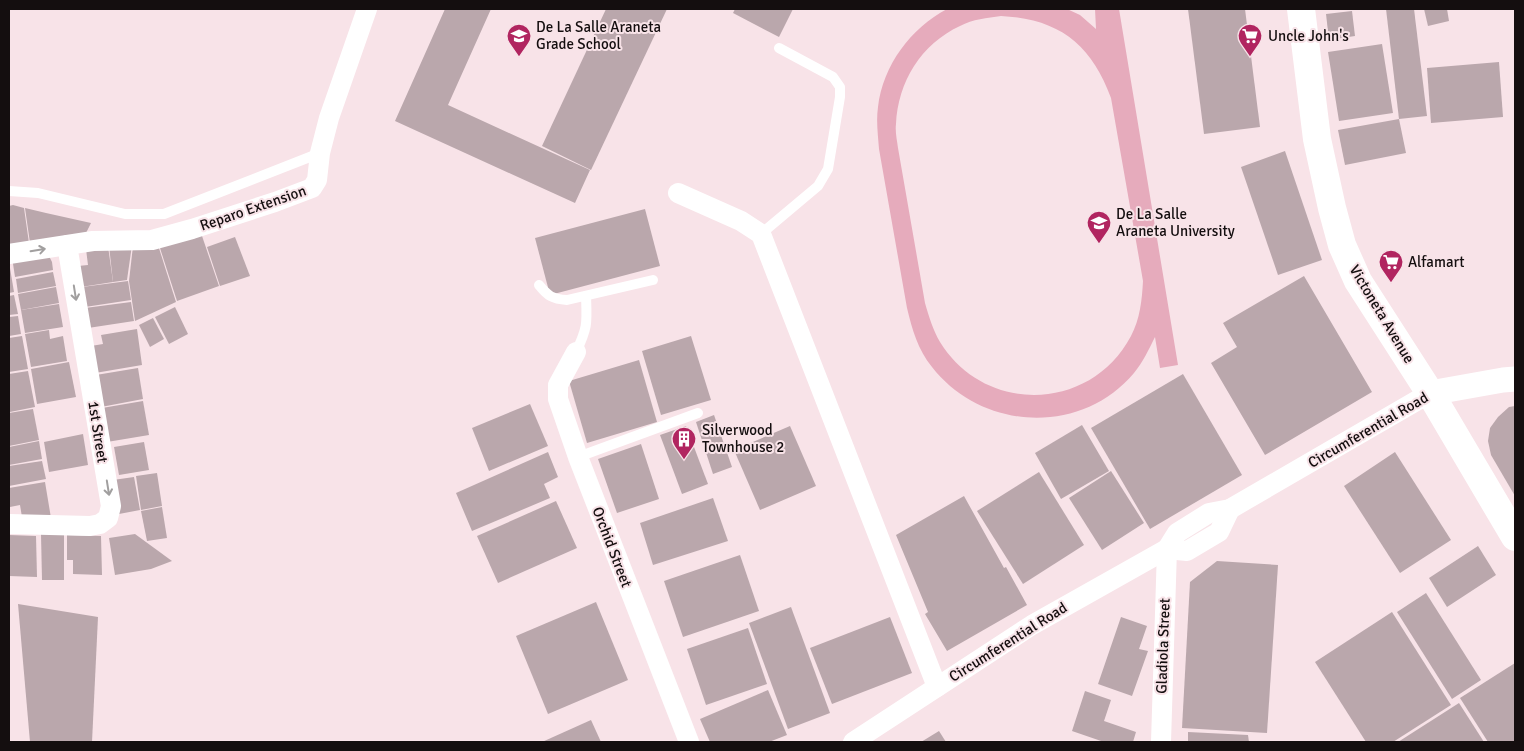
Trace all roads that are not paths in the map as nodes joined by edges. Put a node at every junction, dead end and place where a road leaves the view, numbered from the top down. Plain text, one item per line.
1 (367, 9) edge
2 (1301, 9) edge
3 (780, 48) dead end
4 (320, 154) junction
5 (9, 191) edge
6 (678, 193) dead end
7 (761, 234) junction
8 (67, 245) junction
9 (9, 254) edge
10 (653, 280) dead end
11 (539, 285) dead end
12 (586, 296) junction
13 (576, 352) joint
14 (1515, 379) edge
15 (1430, 393) junction
16 (698, 413) dead end
17 (578, 457) junction
18 (9, 524) edge
19 (1515, 537) edge
20 (1167, 549) junction
21 (937, 687) junction
22 (689, 742) edge
23 (852, 742) edge
24 (1161, 742) edge

1 - 4 street, Reparo Extension
2 - 15 main road, Victoneta Avenue
3 - 7 lane
4 - 5 lane
4 - 8 street, Reparo Extension
6 - 7 street
7 - 21 street
9 -> 8 street, Reparo Extension
8 -> 18 street, 1st Street
10 - 12 lane
11 - 12 lane
12 - 13 lane
13 - 17 street, Orchid Street
14 - 15 street, Circumferential Road
15 - 19 main road, Victoneta Avenue
15 - 20 street, Circumferential Road
16 - 17 lane
17 - 22 street, Orchid Street
20 - 21 street, Circumferential Road
20 - 24 street, Gladiola Street
21 - 23 street, Circumferential Road

